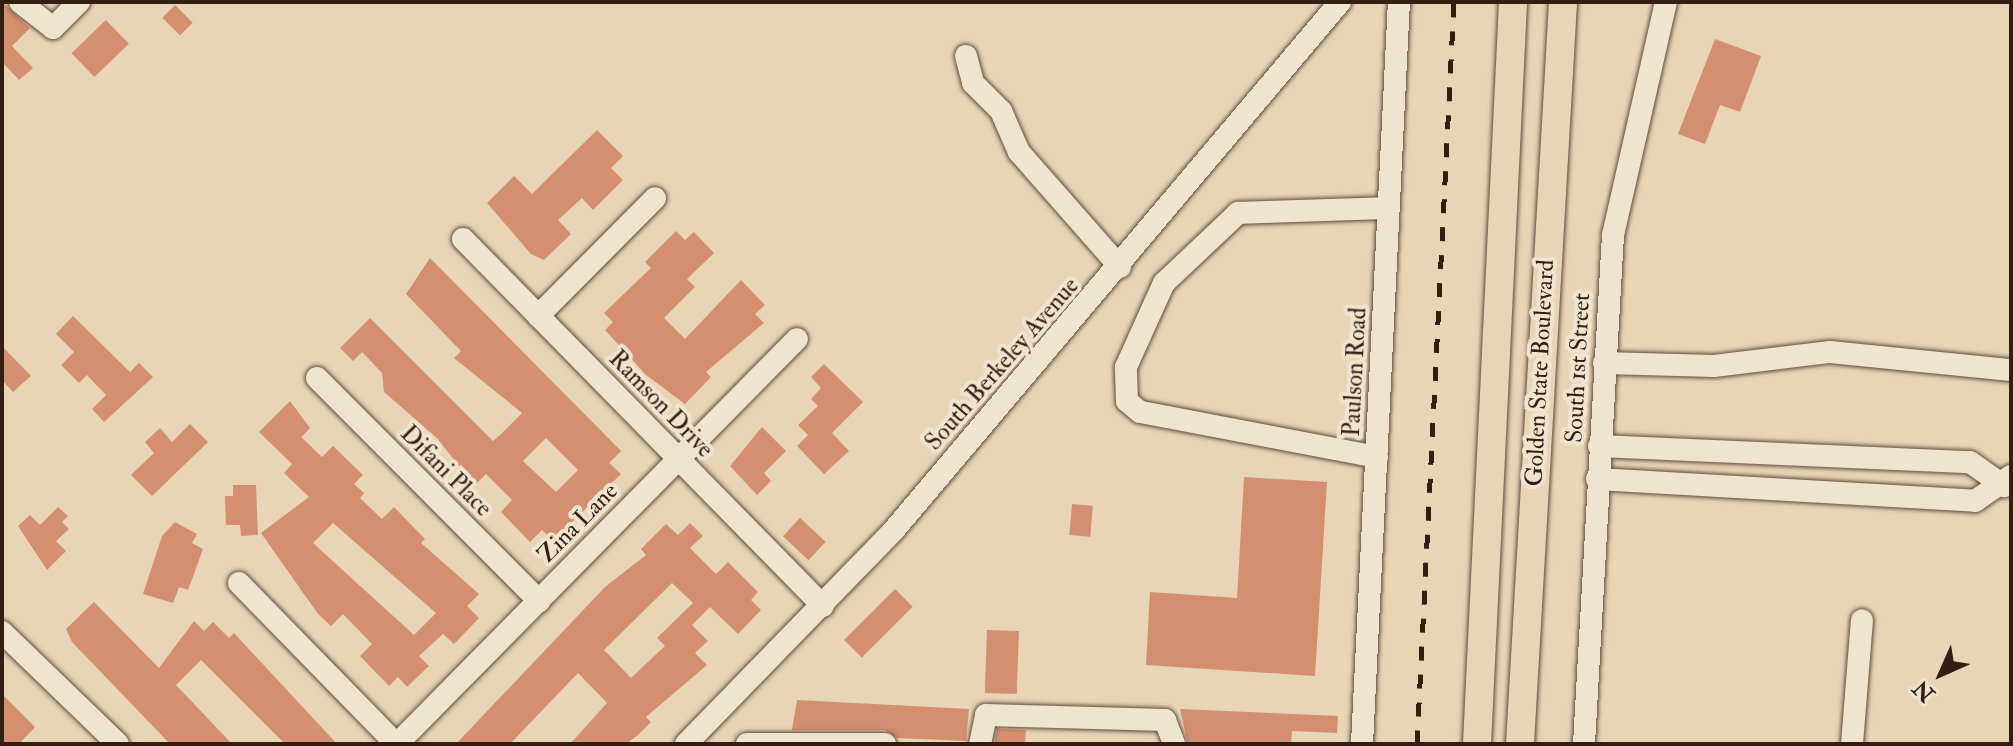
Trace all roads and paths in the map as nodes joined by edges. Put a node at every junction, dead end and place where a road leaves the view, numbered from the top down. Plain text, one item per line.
1 (20, 2) edge
2 (79, 2) edge
3 (1340, 2) edge
4 (1399, 2) edge
5 (1513, 2) edge
6 (1563, 2) edge
7 (1577, 2) edge
8 (1666, 2) edge
9 (966, 56) dead end
10 (1559, 62) junction
11 (655, 198) dead end
12 (1389, 208) junction
13 (463, 239) dead end
14 (1120, 267) junction
15 (538, 316) junction
16 (797, 339) dead end
17 (1604, 363) junction
18 (2011, 370) edge
19 (317, 378) dead end
20 (1599, 446) junction
21 (1673, 449) junction
22 (1377, 457) junction
23 (678, 459) junction
24 (1597, 479) junction
25 (2008, 481) edge
26 (1671, 483) junction
27 (239, 583) dead end
28 (539, 601) junction
29 (823, 606) junction
30 (1862, 620) dead end
31 (2, 632) edge
32 (94, 736) edge
33 (118, 744) edge
34 (396, 744) edge
35 (686, 744) edge
36 (747, 744) edge
37 (885, 744) edge
38 (980, 744) edge
39 (1174, 744) edge
40 (1362, 744) edge
41 (1477, 744) edge
42 (1520, 744) edge
43 (1584, 744) edge
44 (1852, 744) edge

1 - 2 street
3 - 14 street, South Berkeley Avenue
4 - 12 street, Paulson Road
5 - 41 main road, Golden State Boulevard
6 - 10 main road, Golden State Boulevard
7 - 10 main road
8 - 17 street, South 1st Street
9 - 14 street
10 - 42 main road, Golden State Boulevard
11 - 15 street
12 - 22 street, Paulson Road
12 - 22 street
13 - 15 street, Ramson Drive
14 - 29 street, South Berkeley Avenue
15 - 23 street, Ramson Drive
16 - 23 street, Zina Lane
17 - 18 street
17 - 20 street, South 1st Street
19 - 28 street, Difani Place
20 - 21 street
20 - 24 street, South 1st Street
21 - 25 street
21 - 26 street
22 - 40 street, Paulson Road
23 - 28 street, Zina Lane
23 - 29 street, Ramson Drive
24 - 26 street
24 - 43 street, South 1st Street
25 - 26 street
27 - 34 street
28 - 34 street, Zina Lane
29 - 35 street, South Berkeley Avenue
30 - 44 street
31 - 32 street
32 - 33 street
36 - 37 street
38 - 39 street

